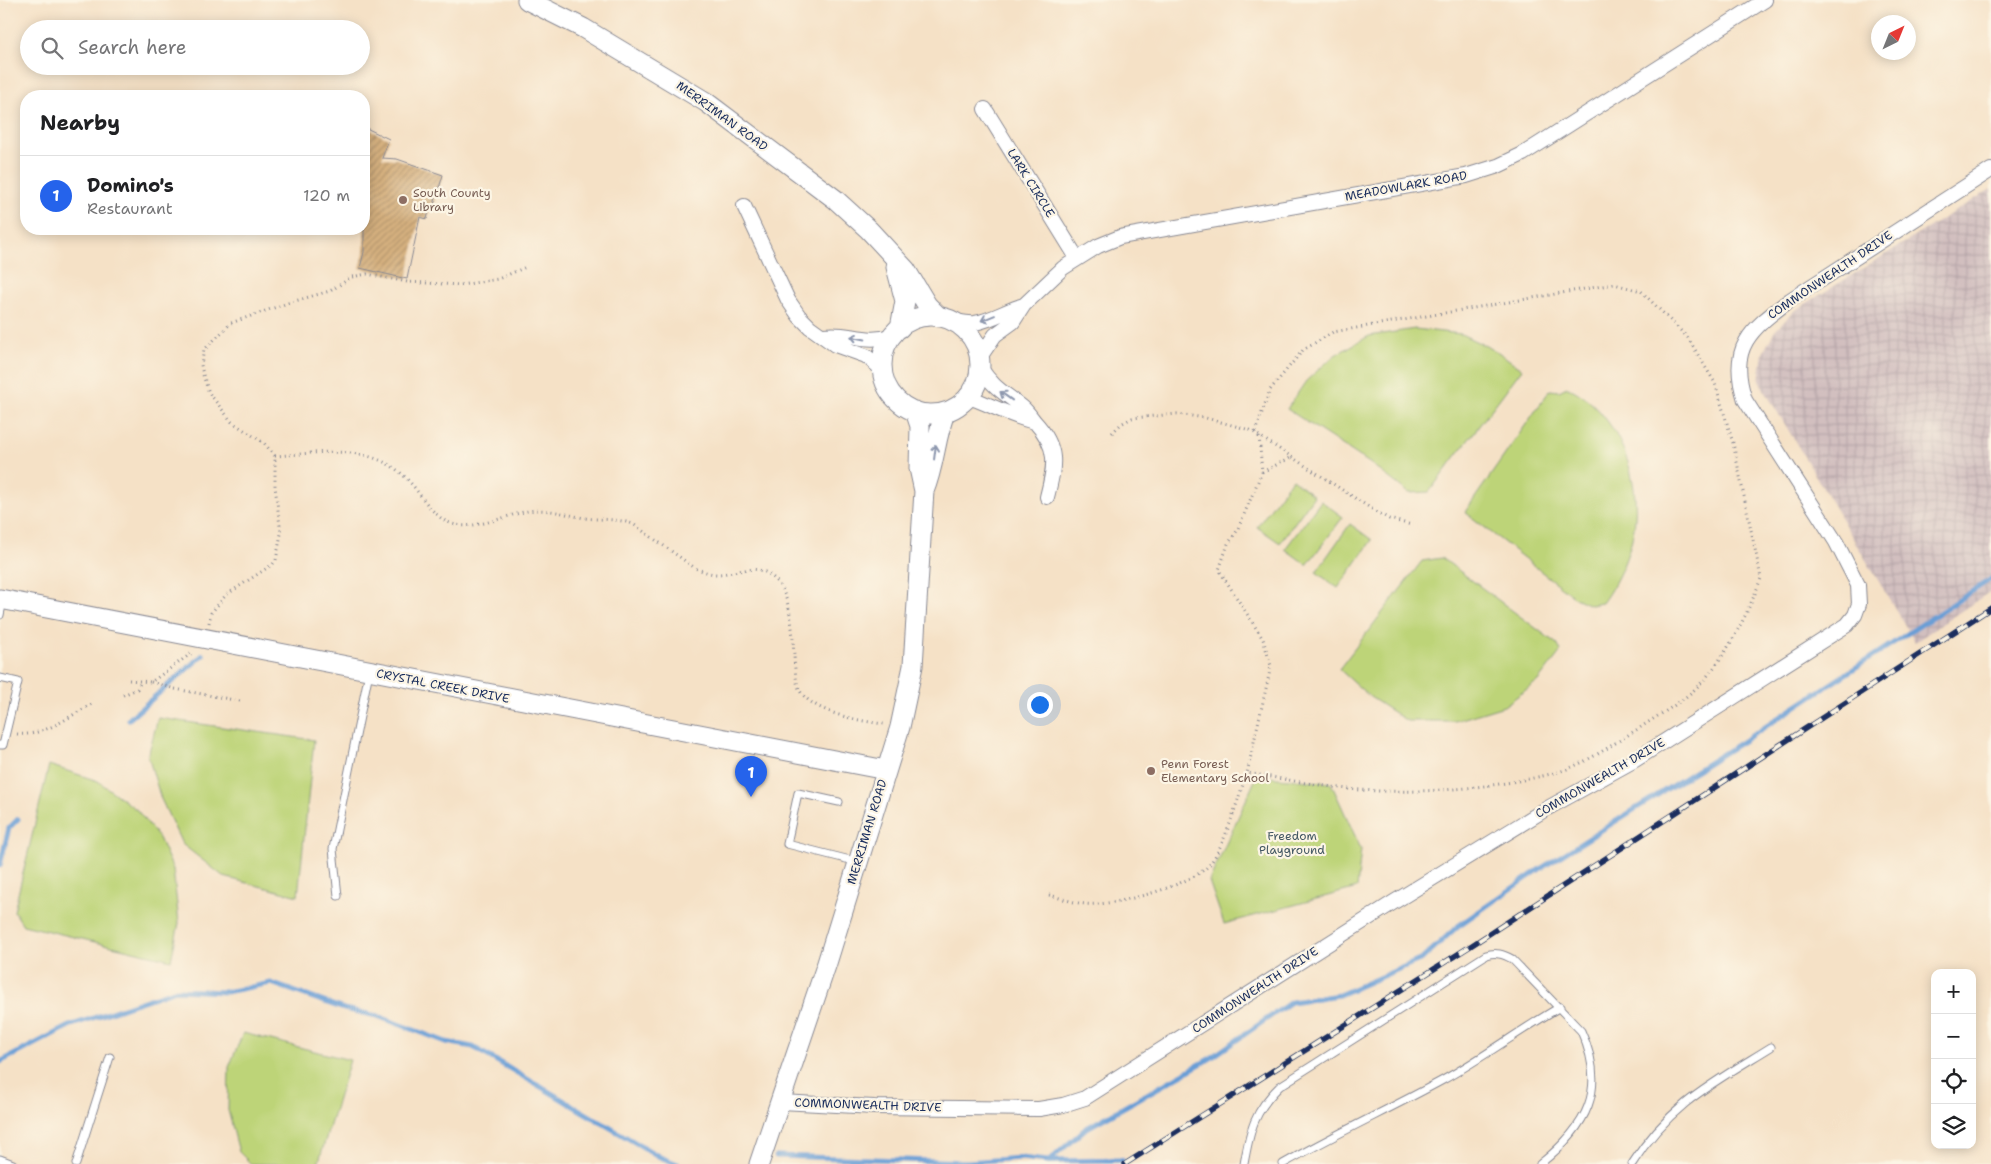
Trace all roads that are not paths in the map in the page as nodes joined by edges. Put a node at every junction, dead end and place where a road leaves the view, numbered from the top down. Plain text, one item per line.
1 (527, 0) edge
2 (1765, 0) edge
3 (985, 109) dead end
4 (1991, 170) edge
5 (744, 206) dead end
6 (1077, 258) junction
7 (895, 261) junction
8 (1024, 305) junction
9 (945, 319) junction
10 (896, 332) junction
11 (824, 335) junction
12 (980, 362) junction
13 (883, 370) junction
14 (969, 397) junction
15 (915, 411) junction
16 (945, 413) junction
17 (1036, 422) junction
18 (924, 490) junction
19 (1047, 497) dead end
20 (1, 604) edge
21 (369, 672) junction
22 (0, 678) edge
23 (0, 745) edge
24 (886, 770) junction
25 (839, 802) dead end
26 (858, 862) junction
27 (338, 896) dead end
28 (1560, 1007) junction
29 (1771, 1047) dead end
30 (110, 1057) dead end
31 (781, 1102) junction
32 (0, 1159) edge
33 (13, 1164) edge
34 (76, 1164) edge
35 (759, 1164) edge
36 (1244, 1164) edge
37 (1283, 1164) edge
38 (1540, 1164) edge
39 (1632, 1164) edge

1 - 7 main road, MERRIMAN ROAD
2 - 6 street, MEADOWLARK ROAD
3 - 6 street, LARK CIRCLE
4 - 31 street, COMMONWEALTH DRIVE
5 - 11 street
6 - 8 street, MEADOWLARK ROAD
7 - 9 main road, MERRIMAN ROAD
7 - 10 main road
8 -> 9 street, MEADOWLARK ROAD
8 - 12 street, MEADOWLARK ROAD
9 - 10 main road
9 - 12 main road
10 -> 11 street
10 - 13 main road
11 - 13 street
12 - 14 main road
17 -> 12 street
13 - 15 main road
14 - 16 main road
14 - 17 street
15 - 16 main road
15 - 18 main road, MERRIMAN ROAD
18 -> 16 main road, MERRIMAN ROAD
17 - 19 street
18 - 24 main road, MERRIMAN ROAD
20 - 21 main road, CRYSTAL CREEK DRIVE
21 - 24 main road, CRYSTAL CREEK DRIVE
21 - 27 lane
22 - 23 lane
24 - 26 main road, MERRIMAN ROAD
25 - 26 lane
26 - 31 main road, MERRIMAN ROAD
28 - 36 lane
28 - 37 lane
28 - 38 lane
29 - 39 lane
30 - 34 lane
31 - 35 main road, MERRIMAN ROAD
32 - 33 lane

